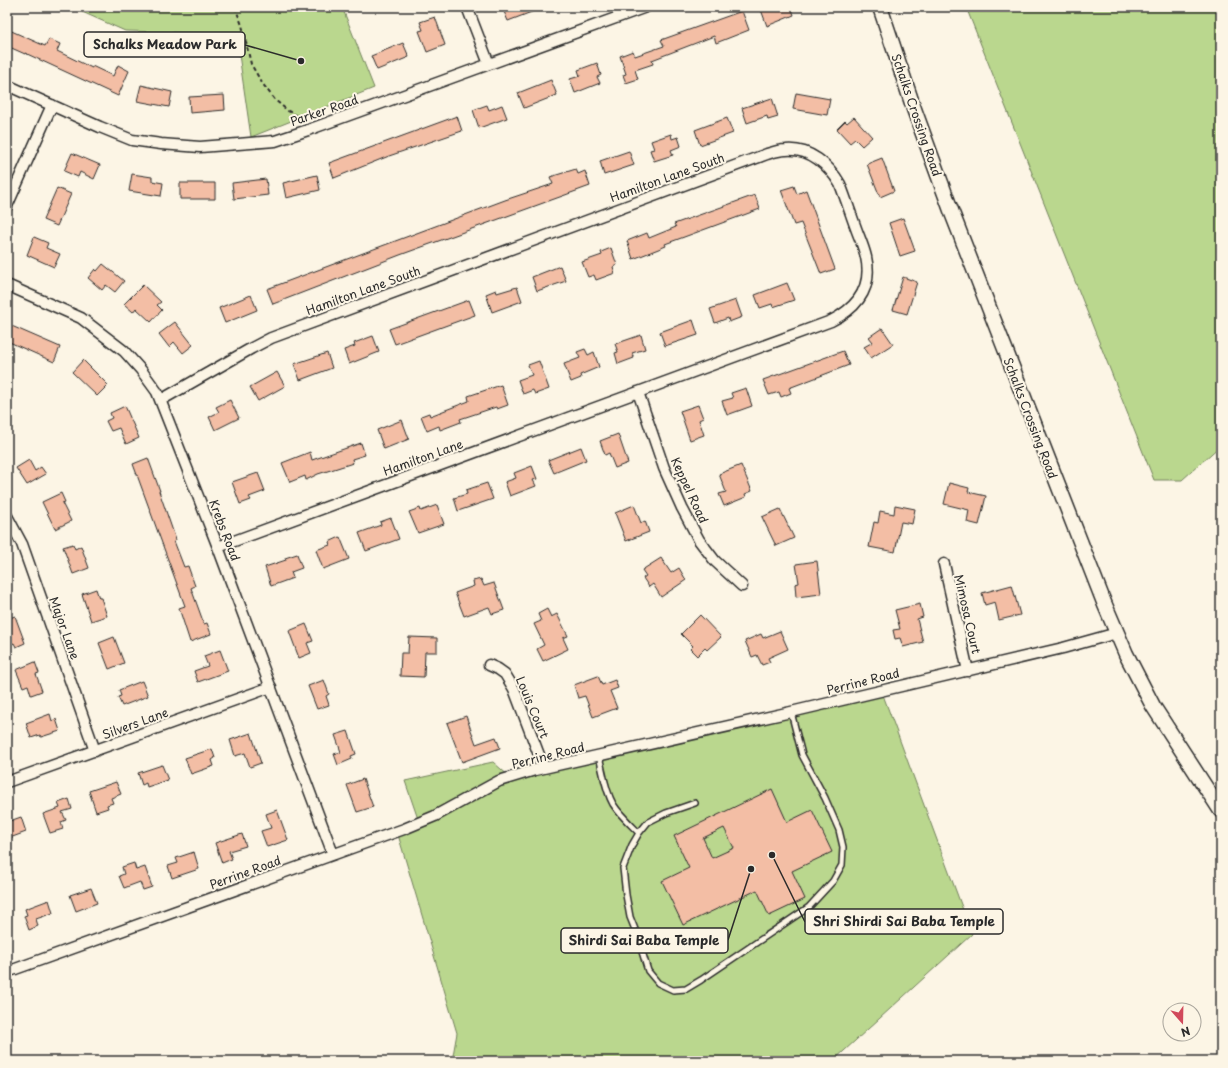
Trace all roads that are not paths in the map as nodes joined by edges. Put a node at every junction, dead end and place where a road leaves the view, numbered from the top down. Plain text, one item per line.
1 (468, 7) edge
2 (646, 7) edge
3 (880, 7) edge
4 (489, 64) junction
5 (7, 85) edge
6 (52, 105) junction
7 (7, 206) edge
8 (7, 285) edge
9 (638, 392) junction
10 (161, 400) junction
11 (7, 516) edge
12 (218, 547) junction
13 (944, 564) dead end
14 (742, 586) dead end
15 (1117, 633) junction
16 (489, 665) dead end
17 (968, 671) junction
18 (271, 687) junction
19 (790, 712) junction
20 (95, 750) junction
21 (599, 756) junction
22 (544, 768) junction
23 (7, 782) edge
24 (695, 803) dead end
25 (1221, 811) edge
26 (639, 833) junction
27 (333, 854) junction
28 (7, 972) edge

1 - 4 street
2 - 4 street, Parker Road
3 - 15 street, Schalks Crossing Road
4 - 6 street, Parker Road
5 - 6 street, Parker Road
6 - 7 street
8 - 10 street, Krebs Road
9 - 10 street, Hamilton Lane South
9 - 12 street, Hamilton Lane
9 - 14 street, Keppel Road
10 - 12 street, Krebs Road
11 - 20 street, Major Lane
12 - 18 street, Krebs Road
13 - 17 street, Mimosa Court
15 - 17 street, Perrine Road
15 - 25 street, Schalks Crossing Road
16 - 22 street, Louis Court
17 - 19 street, Perrine Road
18 - 20 street, Silvers Lane
18 - 27 street, Krebs Road
19 - 21 street, Perrine Road
19 - 26 lane
20 - 23 street, Silvers Lane
21 - 22 street, Perrine Road
21 - 26 lane
22 - 27 street, Perrine Road
24 - 26 lane
27 - 28 street, Perrine Road

